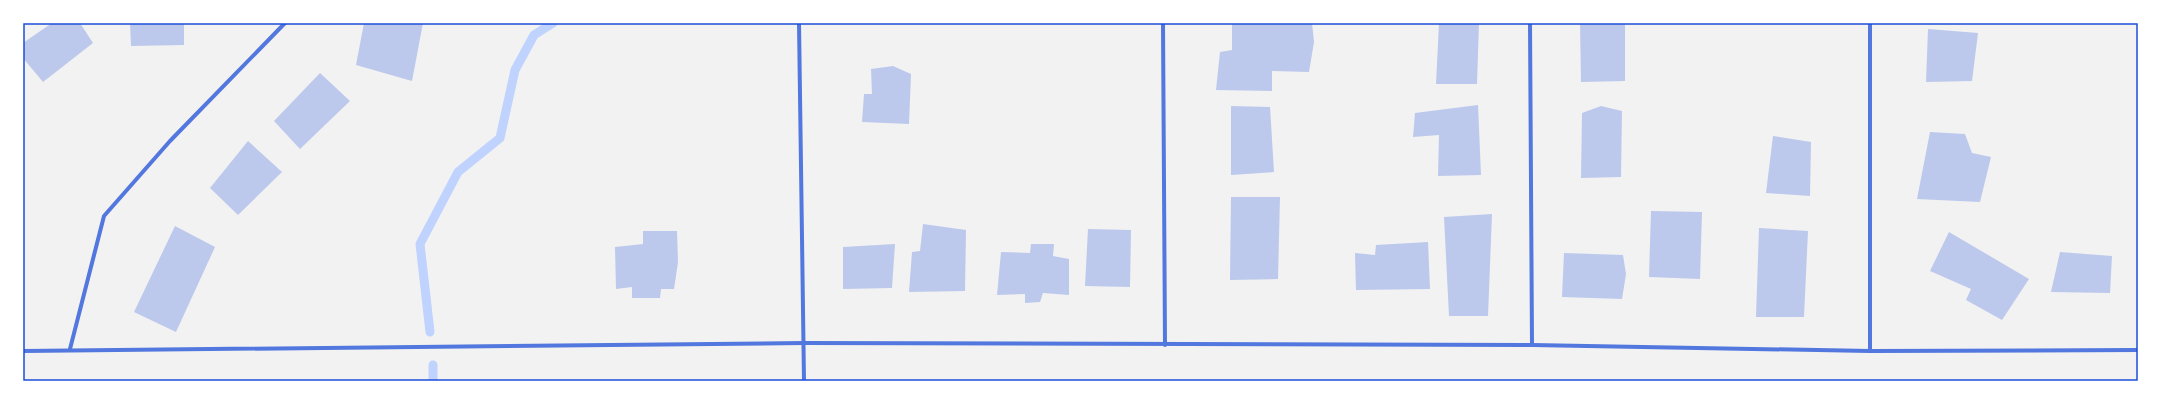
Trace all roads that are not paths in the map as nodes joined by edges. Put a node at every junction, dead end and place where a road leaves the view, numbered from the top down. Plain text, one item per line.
1 (285, 23) edge
2 (799, 23) edge
3 (1163, 23) edge
4 (1530, 23) edge
5 (1870, 23) edge
6 (804, 343) junction
7 (1165, 345) junction
8 (1532, 345) junction
9 (70, 349) junction
10 (2138, 350) edge
11 (23, 351) edge
12 (1870, 351) junction
13 (804, 381) edge

1 - 9 street
2 - 6 street
3 - 7 street
4 - 8 street
5 - 12 street
6 - 7 street
6 - 9 street
6 - 13 street
7 - 8 street
8 - 12 street
9 - 11 street
10 - 12 street

